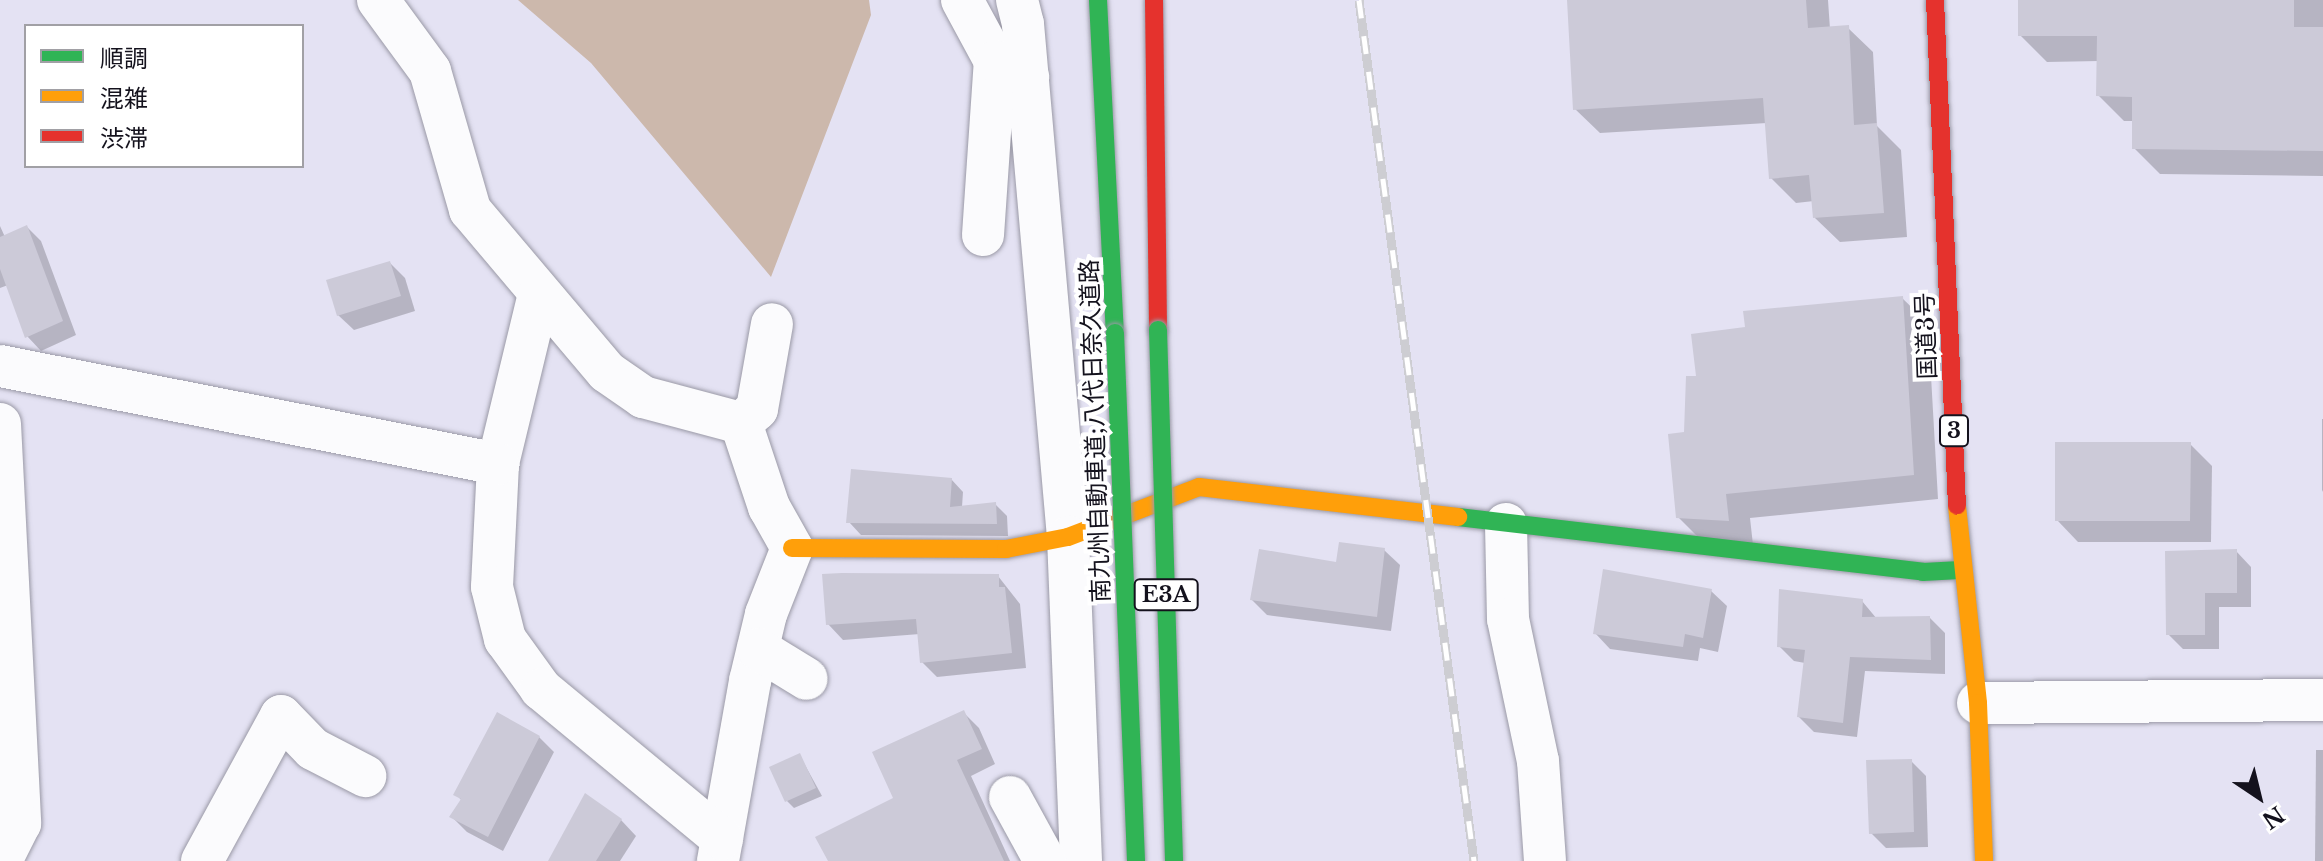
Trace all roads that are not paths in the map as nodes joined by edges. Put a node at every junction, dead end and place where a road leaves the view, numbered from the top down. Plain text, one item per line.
1 (378, 0) edge
2 (962, 0) edge
3 (1017, 0) edge
4 (1098, 0) edge
5 (1154, 0) edge
6 (1935, 0) edge
7 (1011, 69) junction
8 (983, 235) dead end
9 (539, 294) junction
10 (772, 324) dead end
11 (0, 366) edge
12 (741, 423) junction
13 (0, 424) edge
14 (498, 464) junction
15 (1506, 524) junction
16 (1068, 537) junction
17 (792, 548) junction
18 (1960, 570) junction
19 (758, 649) junction
20 (807, 679) dead end
21 (2323, 700) edge
22 (1978, 703) junction
23 (365, 776) dead end
24 (1010, 797) dead end
25 (720, 850) edge
26 (1, 861) edge
27 (202, 861) edge
28 (1045, 861) edge
29 (1081, 861) edge
30 (1136, 861) edge
31 (1174, 861) edge
32 (1545, 861) edge
33 (1984, 861) edge

1 - 9 street
2 - 7 street
3 - 7 street
4 - 30 main road, 南九州自動車道;八代日奈久道路 / E3A, bridge
5 - 31 main road, E3A, bridge
6 - 18 main road, 国道3号 / 3
7 - 8 street
7 - 16 street
9 - 12 street
9 - 14 street
10 - 12 street
11 - 14 street
12 - 17 street
13 - 26 street
14 - 25 street
15 - 16 main road
15 - 18 main road
15 - 32 street
16 - 17 main road
16 - 29 street
17 - 19 street
18 - 22 main road, 国道3号 / 3
19 - 20 street
19 - 25 street
21 - 22 street
22 - 33 main road, 国道3号 / 3
23 - 27 street
24 - 28 street

